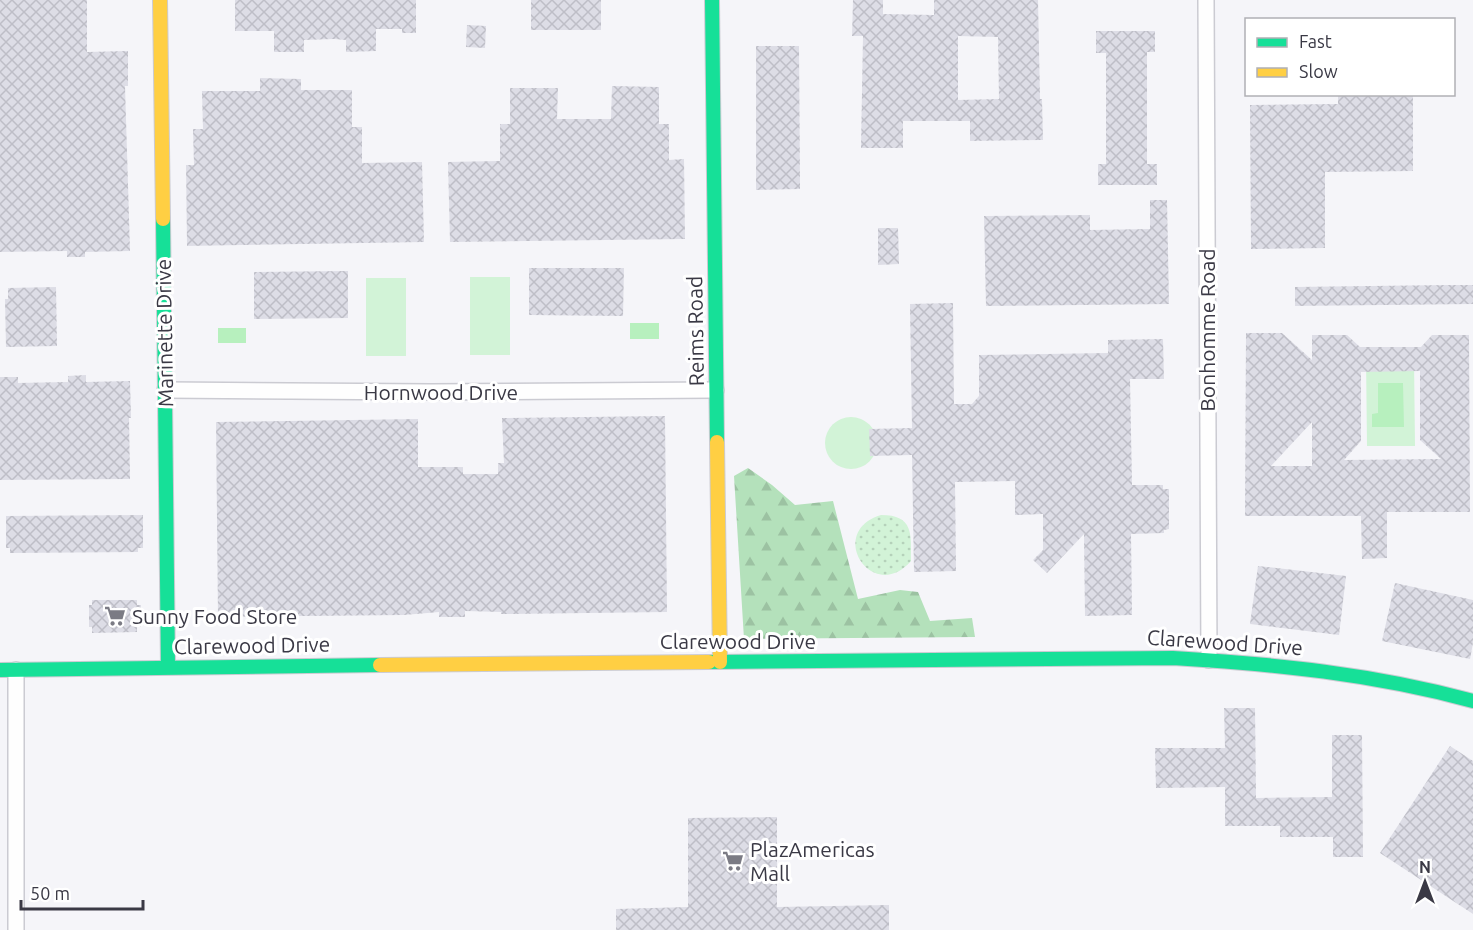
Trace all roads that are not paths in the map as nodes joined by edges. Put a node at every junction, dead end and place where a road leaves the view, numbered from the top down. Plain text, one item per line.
1 (160, 0) edge
2 (712, 0) edge
3 (1206, 0) edge
4 (165, 390) junction
5 (717, 390) junction
6 (1209, 660) junction
7 (720, 662) junction
8 (168, 667) junction
9 (0, 670) edge
10 (16, 670) junction
11 (1473, 700) edge
12 (16, 930) edge

1 - 4 street, Marinette Drive
2 - 5 street, Reims Road
3 - 6 street, Bonhomme Road
4 - 5 street, Hornwood Drive
4 - 8 street, Marinette Drive
5 - 7 street, Reims Road
6 - 7 street, Clarewood Drive
6 - 11 street, Clarewood Drive
7 - 8 street, Clarewood Drive
8 - 10 street, Clarewood Drive
9 - 10 street, Clarewood Drive
10 - 12 street

